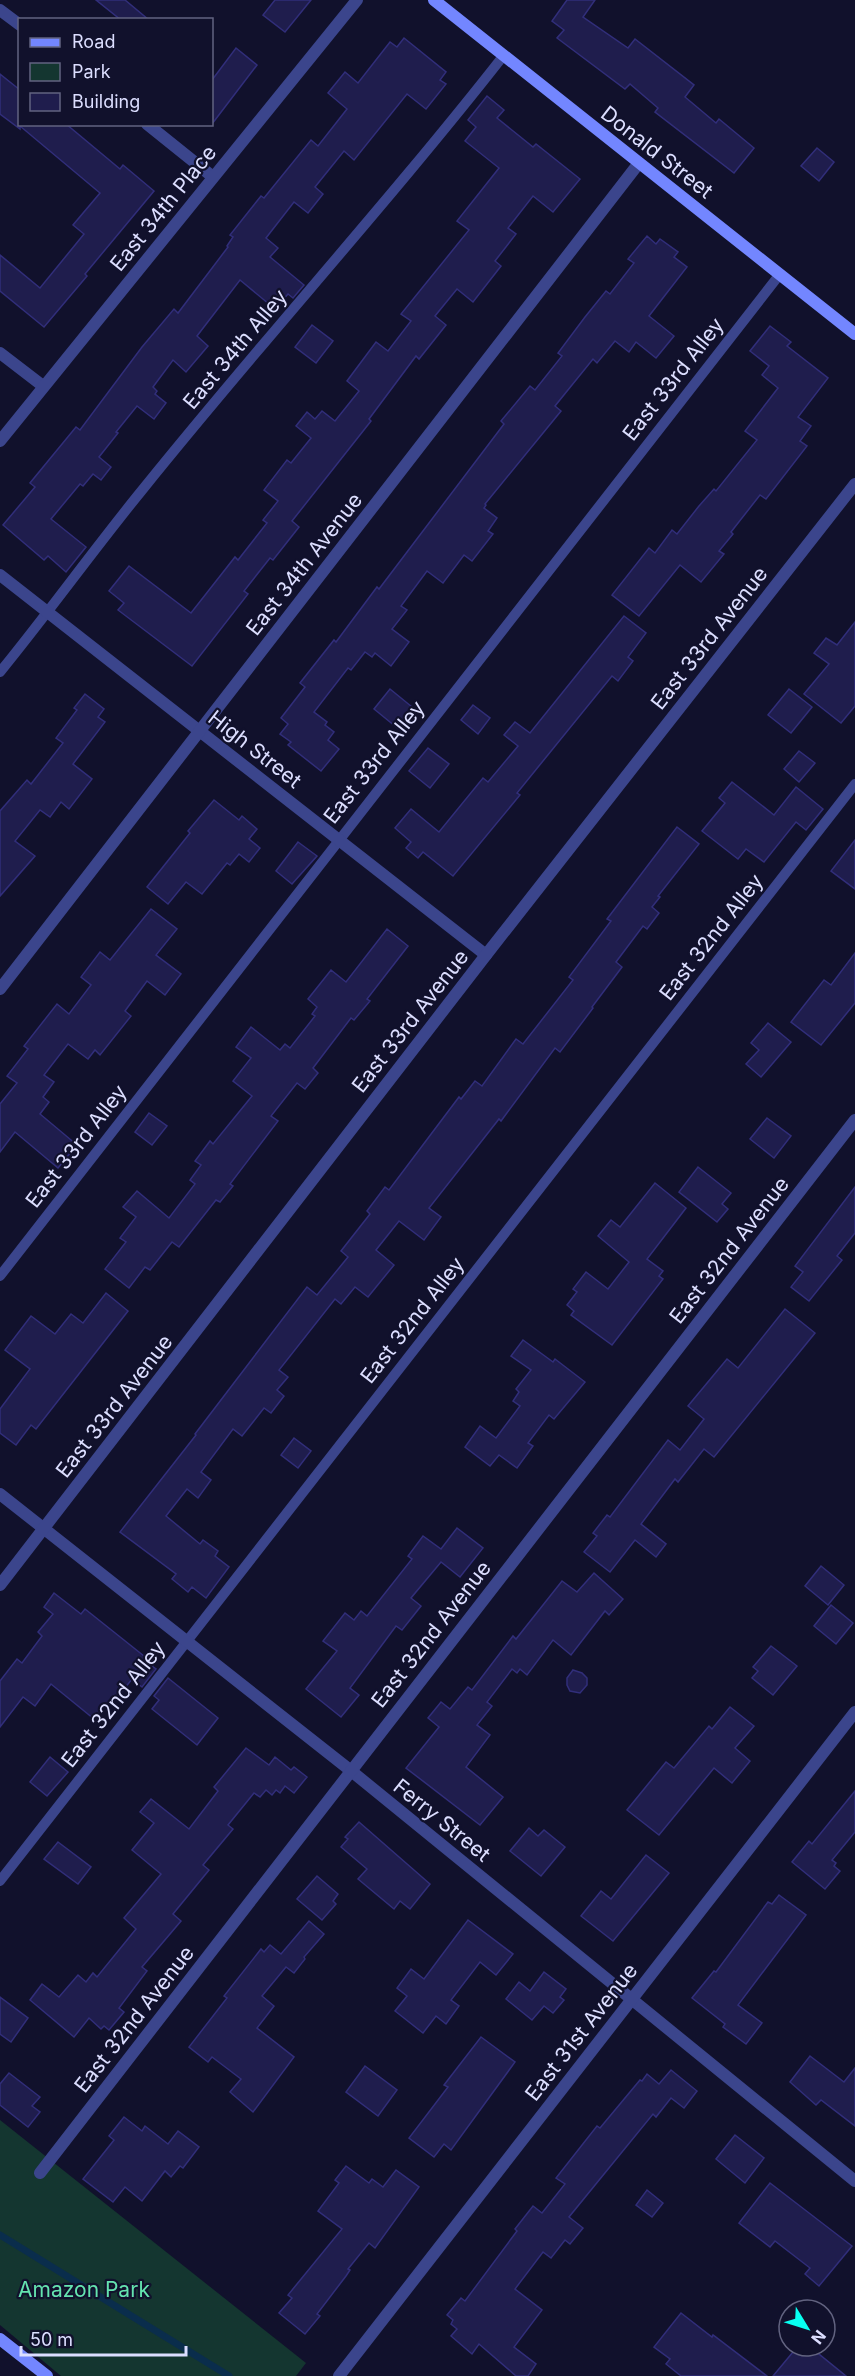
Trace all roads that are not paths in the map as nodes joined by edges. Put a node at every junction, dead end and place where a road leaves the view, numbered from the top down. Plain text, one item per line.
1 (357, 0) edge
2 (434, 0) edge
3 (0, 10) edge
4 (18, 24) edge
5 (504, 55) junction
6 (149, 126) edge
7 (639, 163) junction
8 (213, 177) junction
9 (780, 274) junction
10 (855, 334) edge
11 (0, 353) edge
12 (43, 386) junction
13 (0, 441) edge
14 (855, 484) edge
15 (0, 575) edge
16 (48, 613) junction
17 (0, 672) edge
18 (200, 731) junction
19 (855, 784) edge
20 (338, 840) junction
21 (486, 955) junction
22 (0, 989) edge
23 (855, 1120) edge
24 (0, 1276) edge
25 (0, 1494) edge
26 (44, 1528) junction
27 (0, 1584) edge
28 (186, 1642) junction
29 (855, 1712) edge
30 (350, 1770) junction
31 (0, 1881) edge
32 (631, 1999) junction
33 (40, 2173) dead end
34 (855, 2181) edge
35 (0, 2339) edge
36 (47, 2376) edge
37 (339, 2376) edge

1 - 8 street, East 34th Place
2 - 5 street, Donald Street
3 - 4 street
5 - 7 street, Donald Street
5 - 16 lane, East 34th Alley
6 - 8 street
7 - 9 street, Donald Street
7 - 18 street, East 34th Avenue
8 - 12 street, East 34th Place
9 - 10 street, Donald Street
9 - 20 lane, East 33rd Alley
11 - 12 street
12 - 13 street, East 34th Place
14 - 21 street, East 33rd Avenue
15 - 16 street, High Street
16 - 17 lane, East 34th Alley
16 - 18 street, High Street
18 - 20 street, High Street
18 - 22 street, East 34th Avenue
19 - 28 lane, East 32nd Alley
20 - 21 street, High Street
20 - 24 lane, East 33rd Alley
21 - 26 street, East 33rd Avenue
23 - 30 street, East 32nd Avenue
25 - 26 street, Ferry Street
26 - 27 street, East 33rd Avenue
26 - 28 street, Ferry Street
28 - 30 street, Ferry Street
28 - 31 lane, East 32nd Alley
29 - 32 street, East 31st Avenue
30 - 32 street, Ferry Street
30 - 33 street, East 32nd Avenue
32 - 34 street, Ferry Street
32 - 37 street, East 31st Avenue
35 - 36 street

